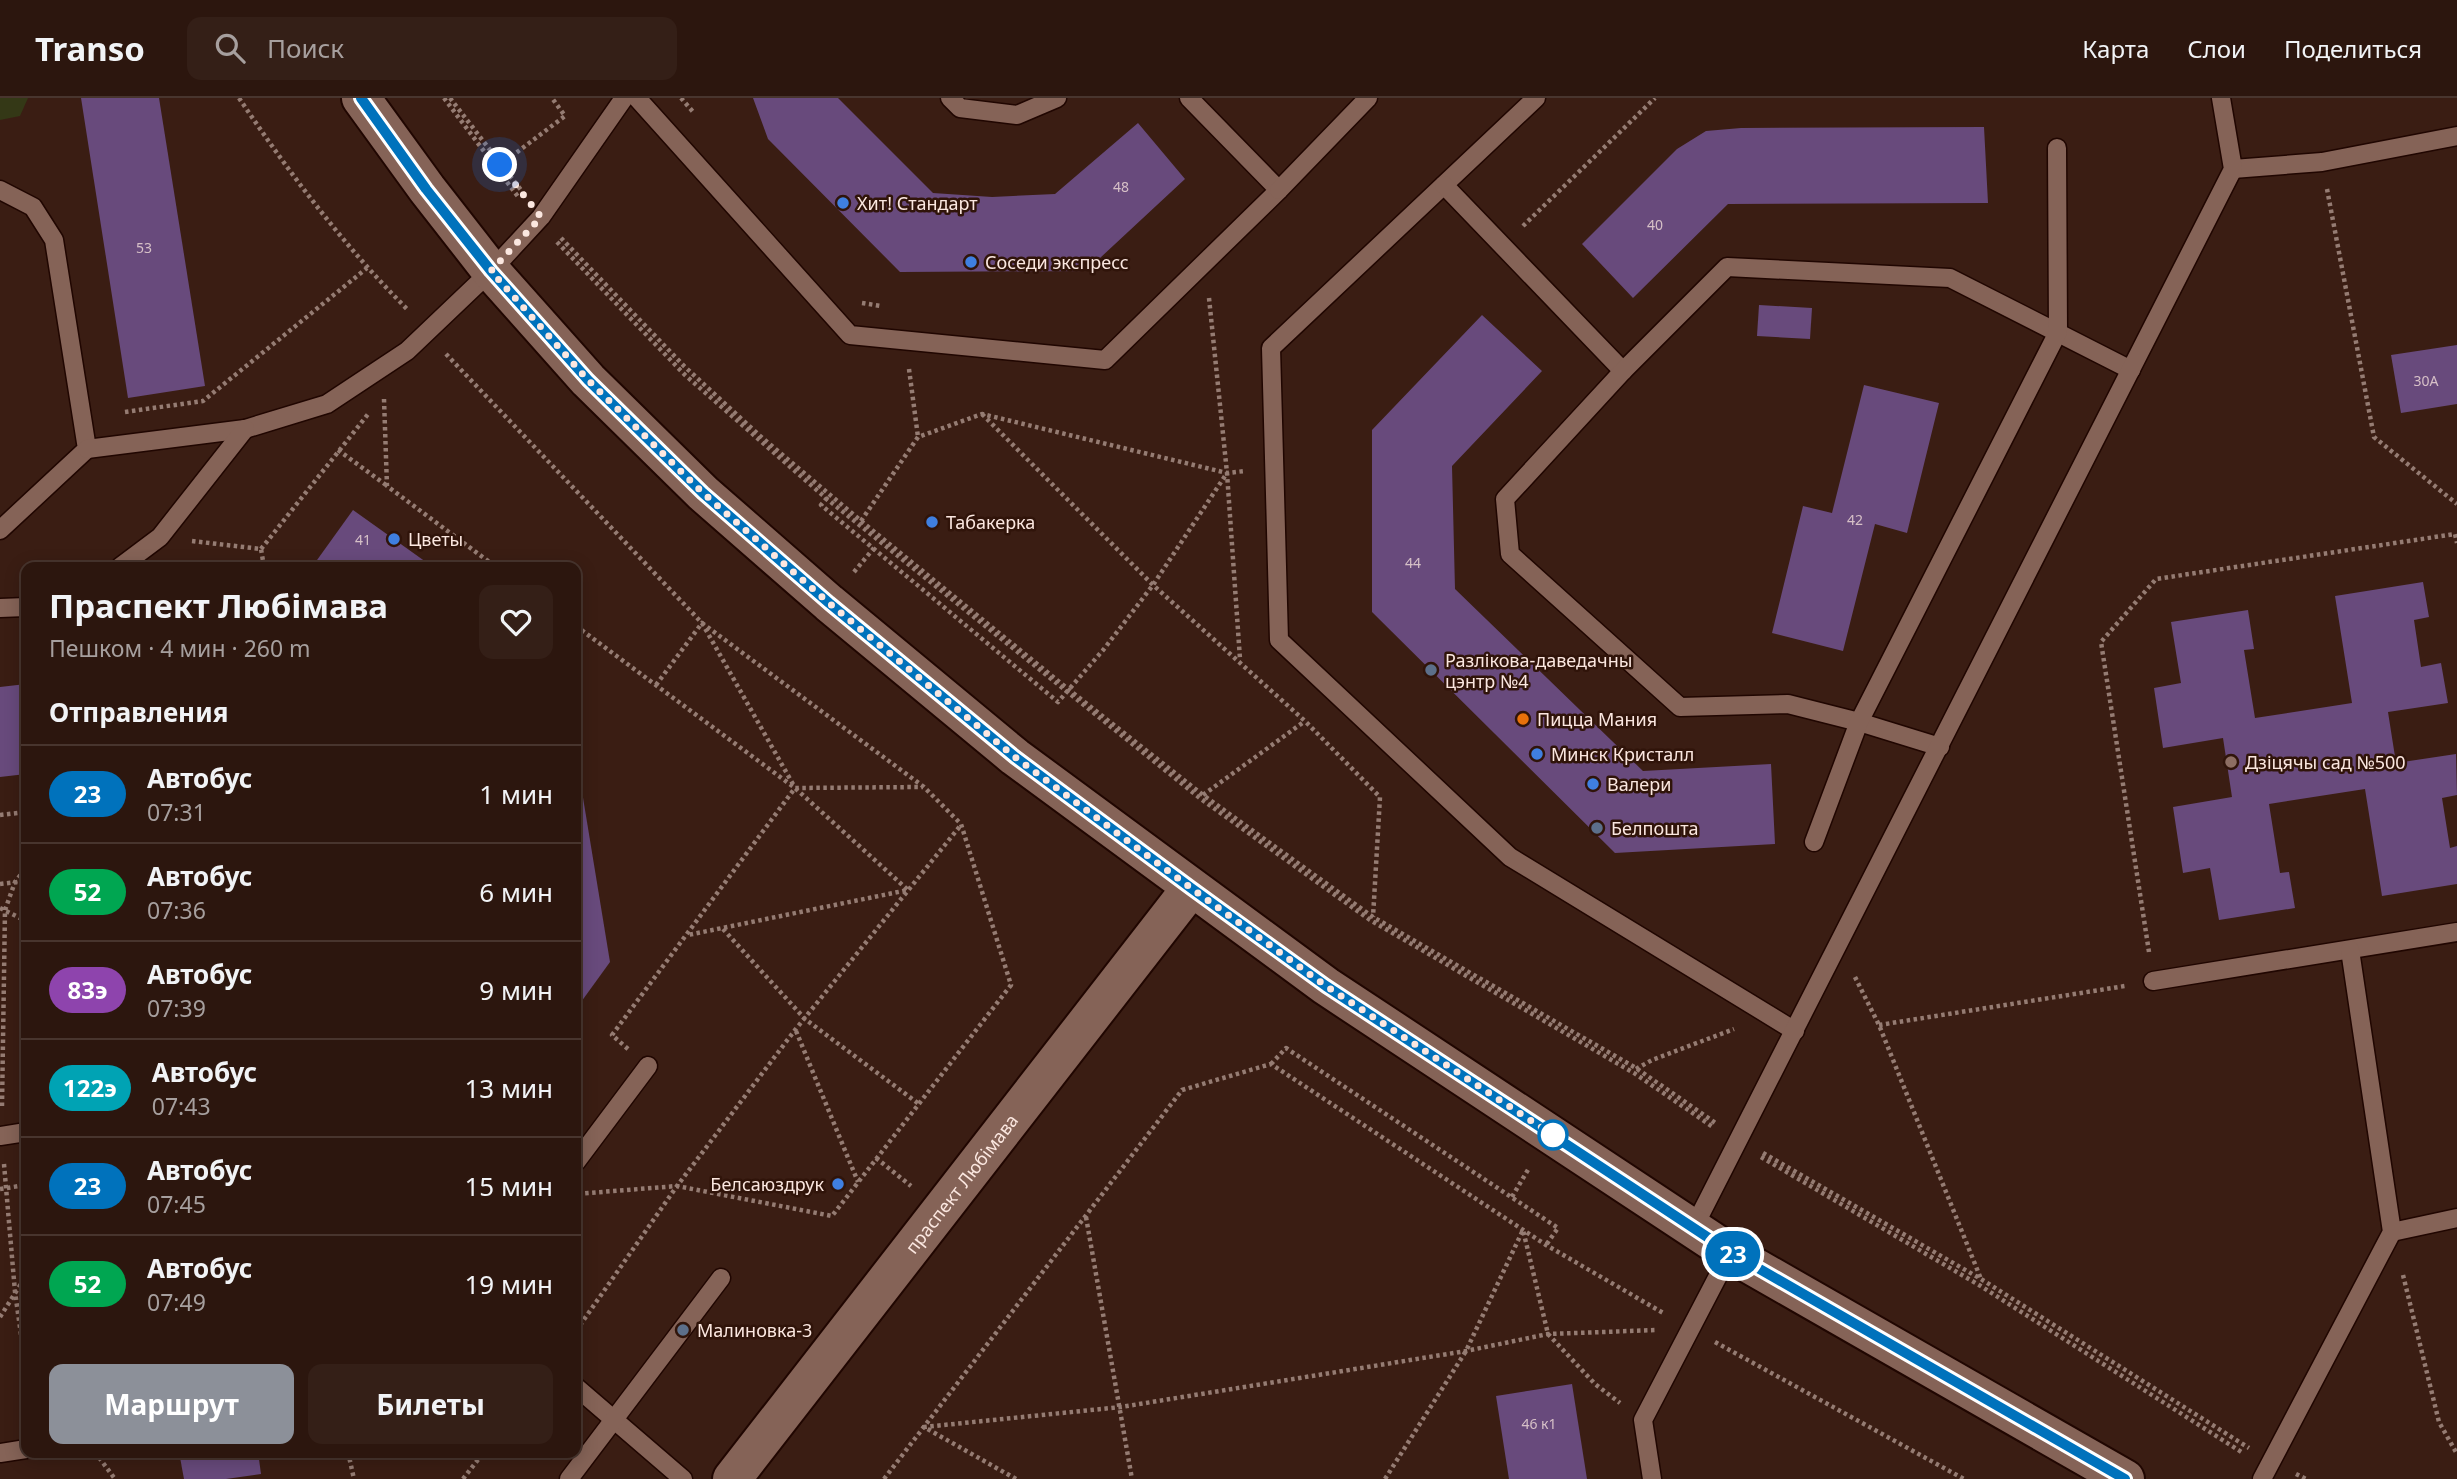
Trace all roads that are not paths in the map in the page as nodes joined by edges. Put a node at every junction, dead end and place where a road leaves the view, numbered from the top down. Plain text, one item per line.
1 (361, 98) edge
2 (624, 98) edge
3 (637, 98) edge
4 (950, 98) edge
5 (1057, 98) edge
6 (1189, 98) edge
7 (1368, 98) edge
8 (1536, 98) edge
9 (2221, 98) edge
10 (2457, 136) edge
11 (2057, 148) dead end
12 (2233, 169) junction
13 (1444, 185) junction
14 (0, 190) edge
15 (1279, 190) junction
16 (491, 271) junction
17 (2058, 332) junction
18 (2132, 370) junction
19 (1623, 371) junction
20 (245, 429) junction
21 (88, 449) junction
22 (0, 530) edge
23 (127, 562) edge
24 (21, 607) edge
25 (0, 608) edge
26 (1859, 722) junction
27 (1940, 747) junction
28 (1814, 842) dead end
29 (1191, 888) junction
30 (2457, 932) edge
31 (2350, 950) junction
32 (2153, 981) road end
33 (1795, 1031) junction
34 (648, 1066) road end
35 (21, 1133) edge
36 (0, 1136) edge
37 (581, 1155) edge
38 (2457, 1218) edge
39 (1694, 1227) junction
40 (2392, 1232) junction
41 (1730, 1252) junction
42 (721, 1278) dead end
43 (581, 1391) edge
44 (613, 1418) junction
45 (21, 1450) edge
46 (0, 1453) edge
47 (2268, 1470) edge
48 (569, 1479) edge
49 (683, 1479) edge
50 (732, 1479) edge
51 (1652, 1479) edge
52 (2124, 1479) edge

1 - 16 main road
2 - 16 lane
3 - 15 lane
4 - 5 lane
6 - 15 lane
7 - 15 lane
8 - 13 lane
9 - 12 lane
10 - 12 lane
11 - 17 lane
12 - 18 lane
13 - 19 lane
13 - 33 lane
14 - 21 lane
16 - 20 lane
16 - 29 main road
17 - 18 lane
17 - 19 lane
17 - 26 lane
18 - 27 lane
19 - 26 lane
20 - 21 lane
20 - 23 lane
21 - 22 lane
24 - 25 lane
26 - 27 lane
26 - 28 lane
27 - 33 lane
29 - 39 main road
29 - 50 main road, праспект Любімава
30 - 31 lane
31 - 32 lane
31 - 40 lane
33 - 39 lane
34 - 37 lane
35 - 36 lane
38 - 40 lane
39 - 41 main road
40 - 47 lane
41 - 51 lane
41 - 52 main road
42 - 44 lane
43 - 44 lane
44 - 48 lane
44 - 49 lane
45 - 46 lane

